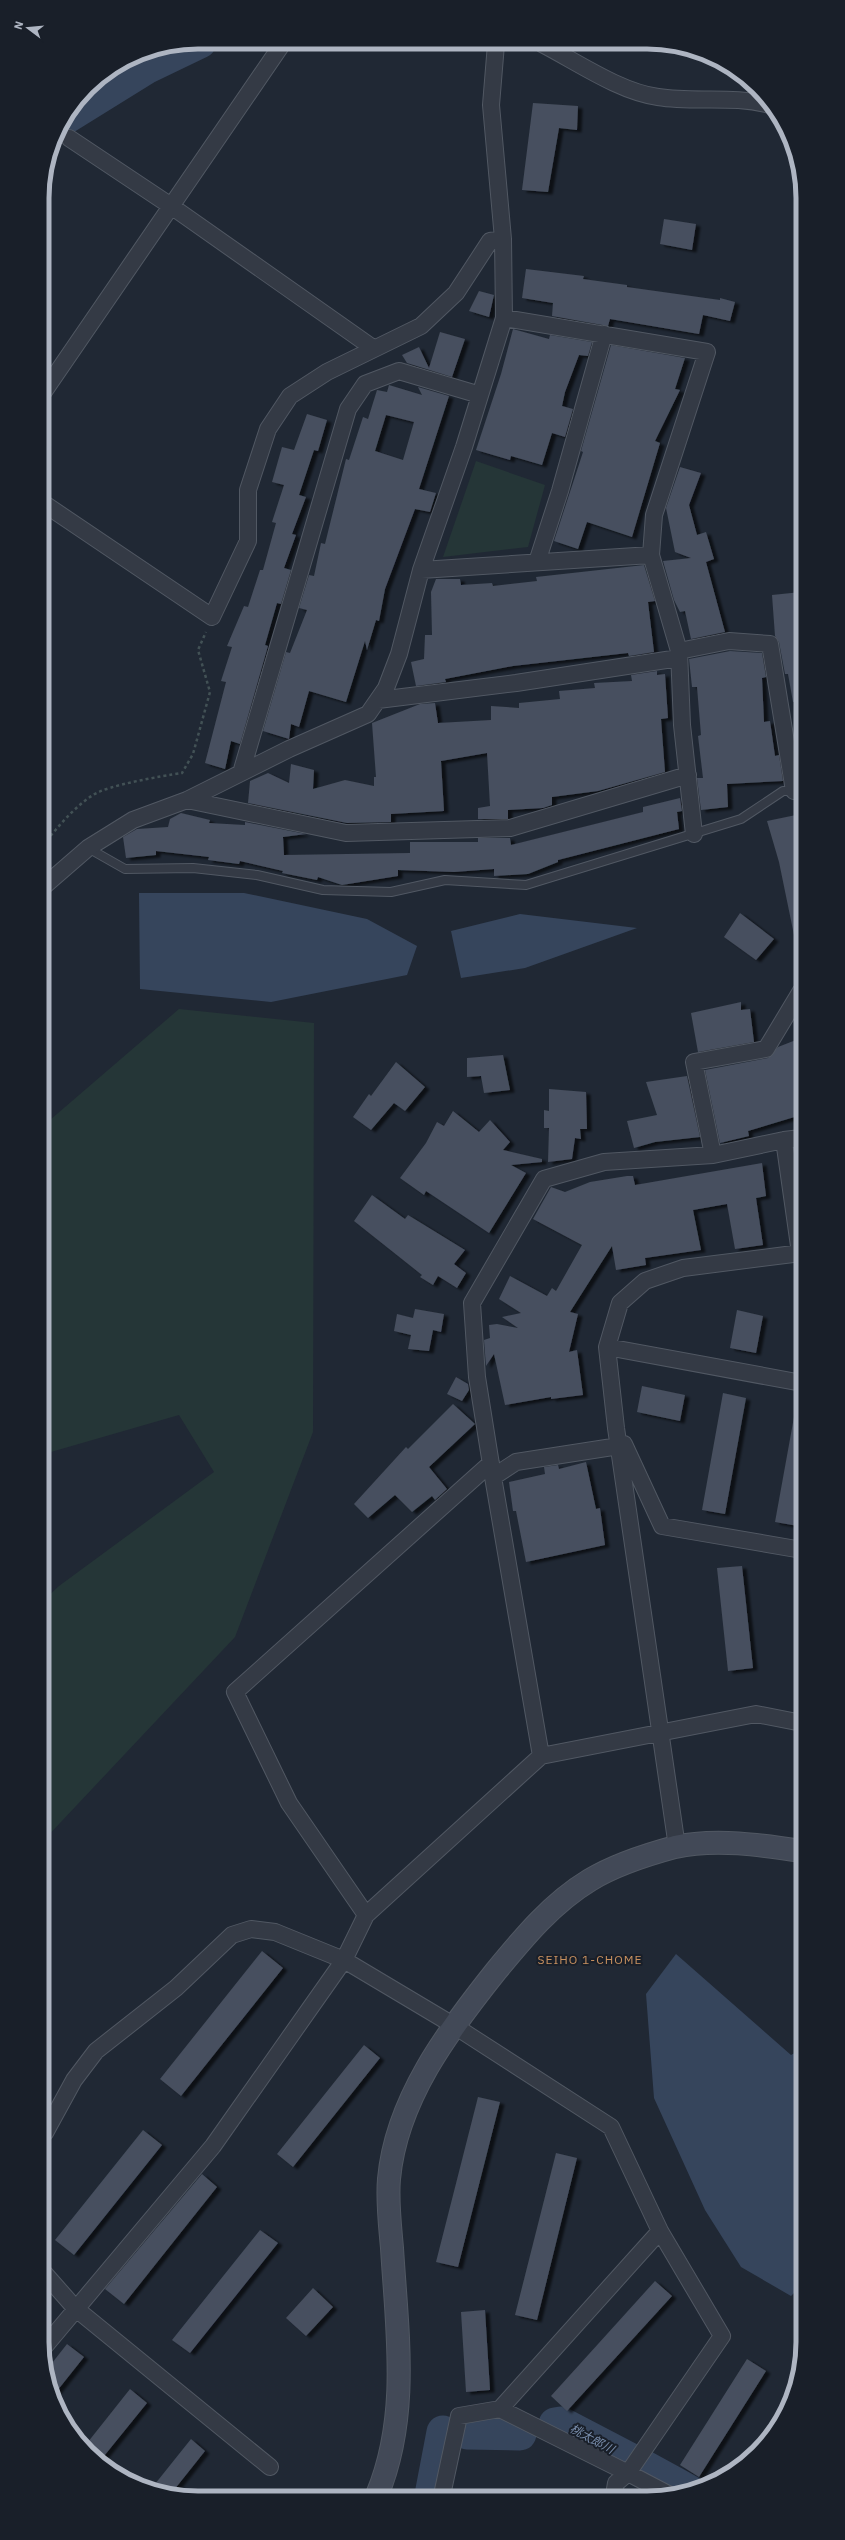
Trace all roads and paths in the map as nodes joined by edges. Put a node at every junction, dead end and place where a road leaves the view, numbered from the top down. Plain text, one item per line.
1 (278, 49) edge
2 (496, 49) edge
3 (552, 49) edge
4 (761, 103) edge
5 (63, 134) edge
6 (171, 206) junction
7 (503, 239) junction
8 (504, 318) junction
9 (604, 334) junction
10 (373, 348) junction
11 (49, 384) edge
12 (480, 395) junction
13 (49, 507) edge
14 (651, 555) junction
15 (537, 562) junction
16 (421, 570) junction
17 (212, 617) junction
18 (679, 654) junction
19 (378, 700) junction
20 (241, 773) junction
21 (688, 776) junction
22 (796, 786) edge
23 (796, 791) edge
24 (187, 800) junction
25 (694, 834) junction
26 (49, 837) edge
27 (88, 848) junction
28 (49, 882) edge
29 (796, 999) edge
30 (796, 1139) edge
31 (784, 1140) junction
32 (712, 1155) junction
33 (796, 1220) edge
34 (796, 1254) edge
35 (607, 1348) junction
36 (796, 1382) edge
37 (616, 1428) junction
38 (619, 1446) junction
39 (492, 1470) junction
40 (796, 1549) edge
41 (796, 1722) edge
42 (661, 1732) junction
43 (541, 1756) junction
44 (677, 1847) junction
45 (796, 1850) edge
46 (366, 1915) junction
47 (344, 1960) junction
48 (453, 2025) junction
49 (49, 2126) edge
50 (660, 2231) junction
51 (49, 2279) edge
52 (75, 2308) junction
53 (49, 2341) edge
54 (500, 2410) junction
55 (270, 2467) dead end
56 (628, 2473) junction
57 (661, 2490) edge
58 (378, 2491) edge
59 (443, 2491) edge
60 (615, 2491) edge

1 - 6 street
2 - 7 street
3 - 4 street
5 - 6 street
6 - 10 street
6 - 11 street
7 - 8 street
7 - 10 street
8 - 9 street
8 - 12 street
9 - 14 street
9 - 15 street
10 - 17 street
12 - 16 street
12 - 20 street
13 - 17 street
14 - 15 street
14 - 18 street
15 - 16 street
16 - 19 street
17 - 26 path
18 - 19 street
18 - 21 street
18 - 22 street
19 - 20 street
20 - 24 street
21 - 24 street
21 - 25 street
23 - 25 lane
24 - 27 street
25 - 27 lane
27 - 28 street
29 - 32 street
30 - 31 street
31 - 32 street
31 - 33 street
32 - 39 street
34 - 35 street
35 - 36 street
35 - 37 street
37 - 38 street
37 - 40 street
38 - 39 street
38 - 42 street
39 - 43 street
39 - 46 street
41 - 42 street
42 - 43 street
42 - 44 street
43 - 46 street
44 - 45 street
44 - 48 street
46 - 47 street
47 - 48 street
47 - 49 street
47 - 52 street
48 - 50 street
48 - 58 street
50 - 54 street
50 - 56 street
51 - 52 street
52 - 53 street
52 - 55 street
54 - 56 street
54 - 59 street
56 - 57 street
56 - 60 street

